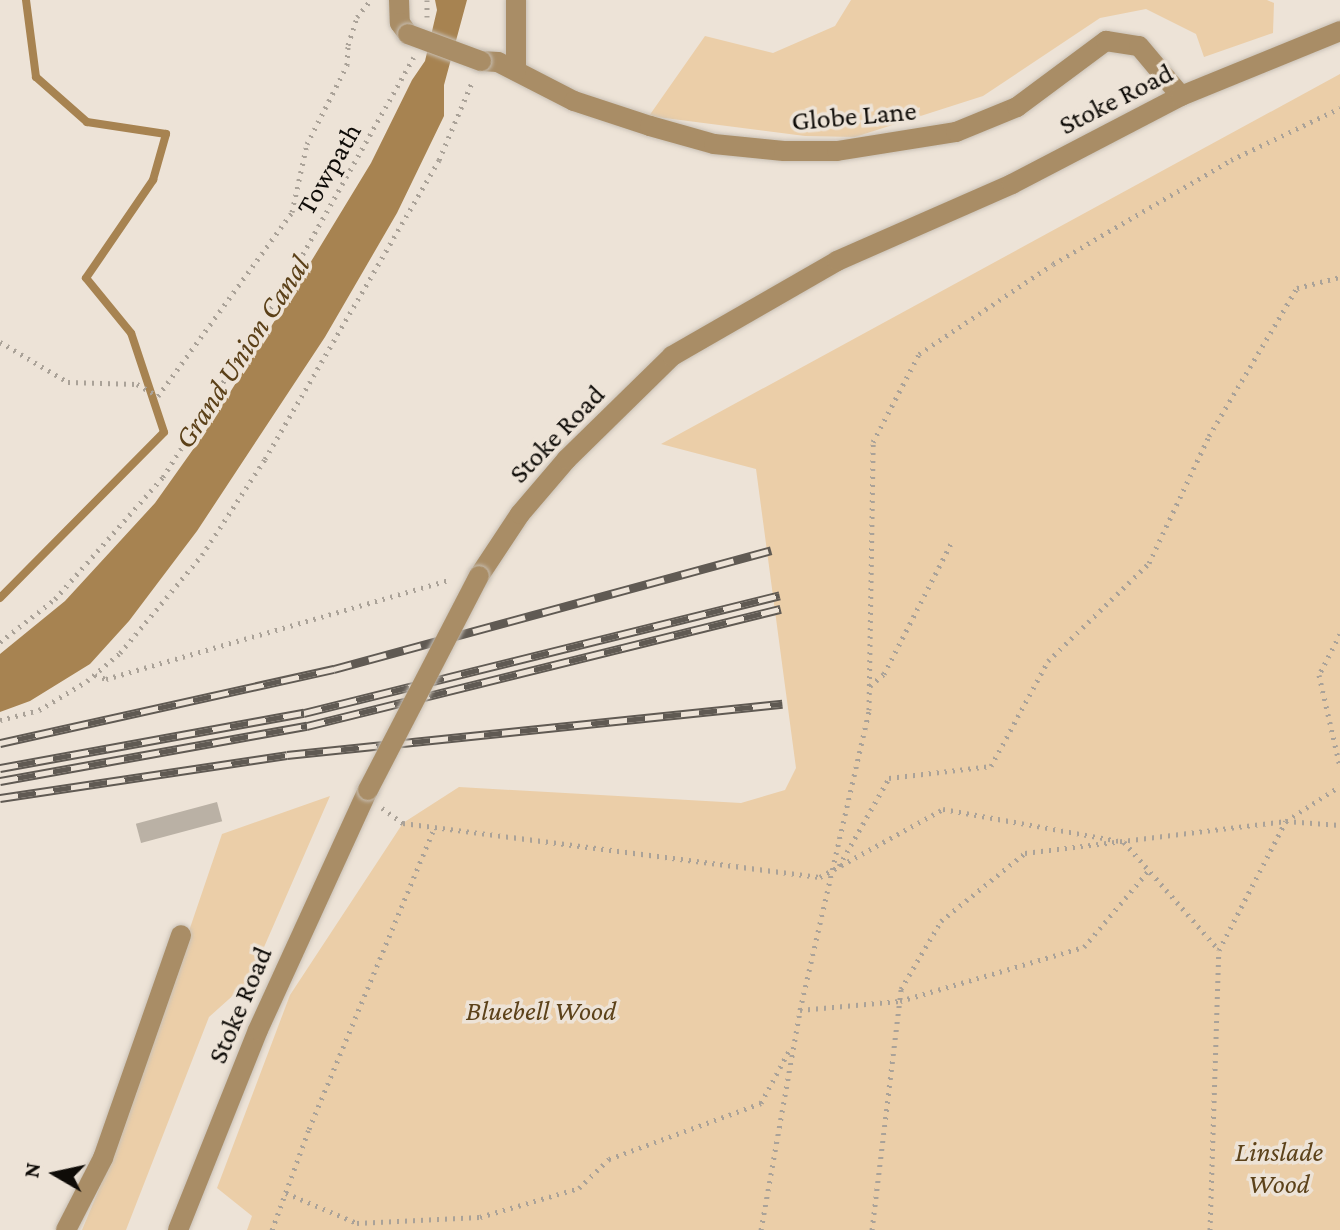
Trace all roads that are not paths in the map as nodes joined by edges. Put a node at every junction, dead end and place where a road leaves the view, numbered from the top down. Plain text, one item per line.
1 (399, 0) edge
2 (516, 0) edge
3 (1340, 31) edge
4 (498, 65) junction
5 (1181, 96) junction
6 (181, 935) dead end
7 (66, 1230) edge
8 (178, 1230) edge

1 - 4 street, Globe Lane, bridge
2 - 4 street
3 - 5 street, Stoke Road
4 - 5 street, Globe Lane
5 - 8 street, Stoke Road, bridge
6 - 7 street

